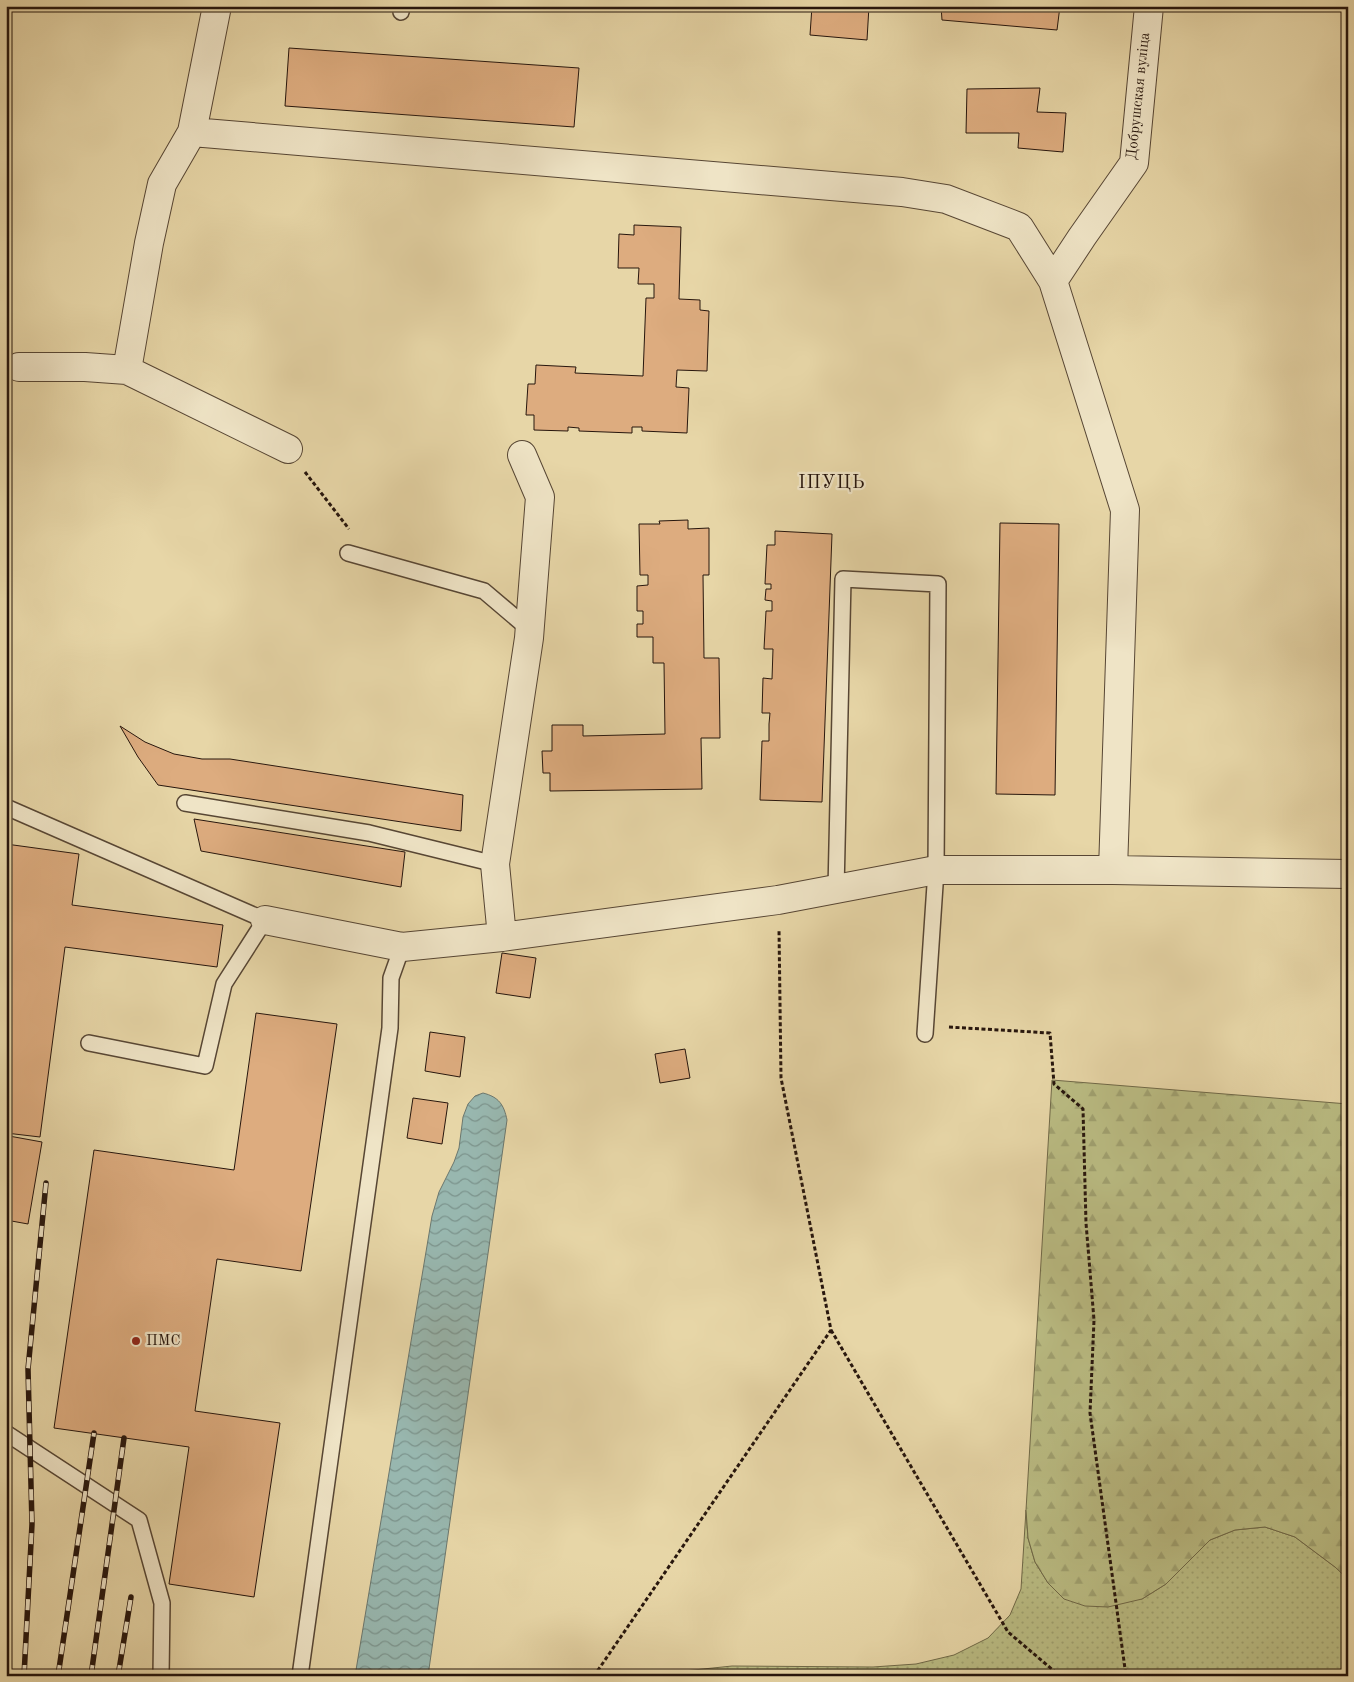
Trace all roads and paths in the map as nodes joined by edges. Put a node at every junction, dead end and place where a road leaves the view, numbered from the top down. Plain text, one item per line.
1 (217, 6) edge
2 (1149, 6) edge
3 (192, 132) junction
4 (1053, 281) junction
5 (18, 367) dead end
6 (127, 370) junction
7 (288, 449) joint
8 (522, 455) dead end
9 (348, 552) dead end
10 (372, 559) junction
11 (530, 630) junction
12 (185, 803) dead end
13 (6, 807) edge
14 (496, 864) junction
15 (936, 870) junction
16 (1113, 870) junction
17 (1348, 874) edge
18 (836, 890) junction
19 (778, 900) junction
20 (265, 920) junction
21 (502, 937) junction
22 (402, 947) junction
23 (925, 1030) joint
24 (89, 1043) dead end
25 (831, 1330) junction
26 (6, 1433) edge
27 (594, 1675) edge
28 (162, 1676) edge
29 (300, 1676) edge
30 (1060, 1676) edge
31 (1126, 1676) edge

1 - 3 street
2 - 4 street, Добрушская вуліца
3 - 4 street
3 - 6 street
4 - 16 street
5 - 6 street
6 - 7 street
7 - 10 path
8 - 11 street
9 - 10 lane
10 - 11 lane
11 - 14 street
12 - 14 lane
13 - 20 lane
14 - 21 street
15 - 16 street
15 - 18 street
15 - 18 lane
15 - 23 lane
16 - 17 street
18 - 19 street
19 - 21 street
19 - 25 path
20 - 22 street
20 - 24 lane
21 - 22 street
22 - 29 lane
23 - 31 path
25 - 27 path
25 - 30 path
26 - 28 lane

